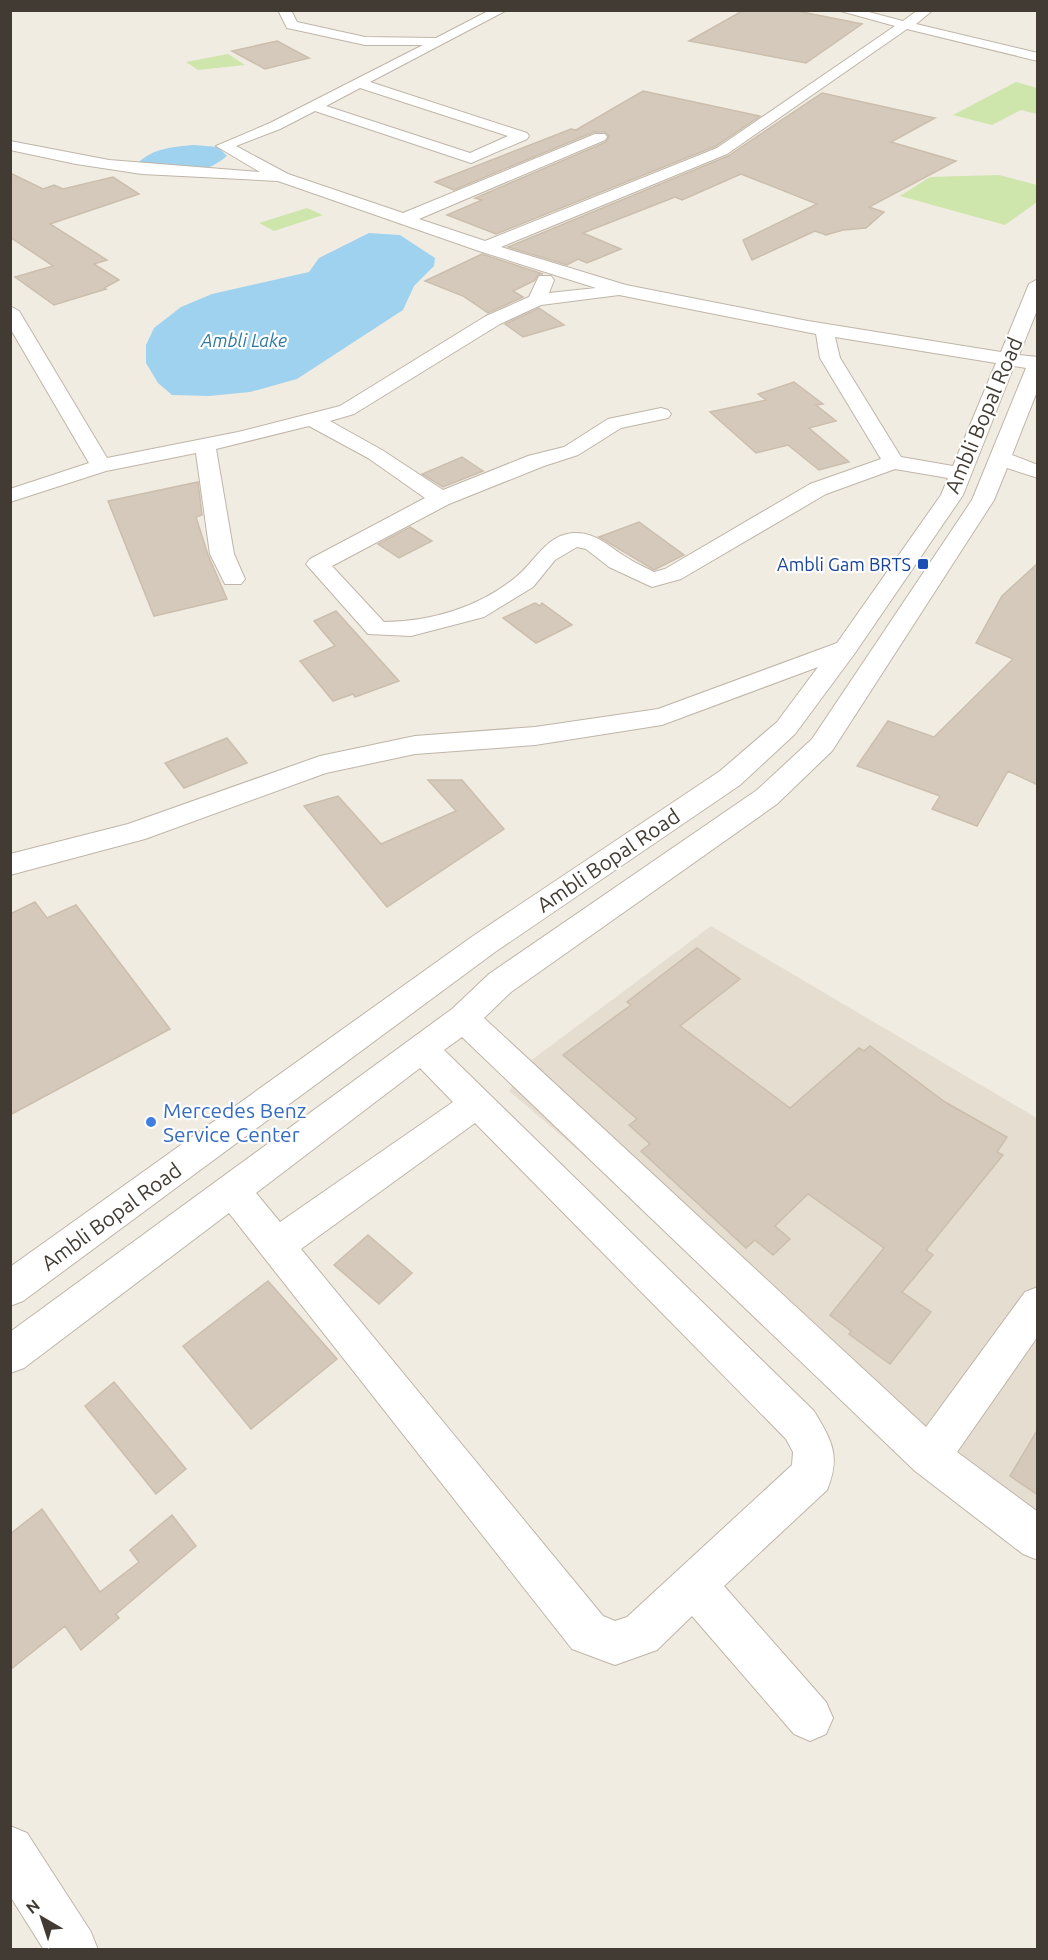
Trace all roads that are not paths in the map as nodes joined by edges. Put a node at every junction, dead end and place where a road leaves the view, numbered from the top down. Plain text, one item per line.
1 (284, 10) edge
2 (501, 10) edge
3 (843, 10) edge
4 (927, 10) edge
5 (906, 25) junction
6 (379, 41) junction
7 (439, 41) junction
8 (1038, 57) edge
9 (402, 59) junction
10 (358, 83) junction
11 (313, 106) junction
12 (600, 137) dead end
13 (10, 145) edge
14 (235, 153) junction
15 (205, 175) junction
16 (282, 177) junction
17 (404, 219) junction
18 (485, 247) junction
19 (550, 268) junction
20 (1038, 284) edge
21 (622, 290) junction
22 (537, 300) junction
23 (10, 311) edge
24 (824, 329) junction
25 (1007, 359) junction
26 (1037, 363) edge
27 (661, 414) dead end
28 (312, 419) junction
29 (205, 445) junction
30 (999, 458) junction
31 (893, 462) junction
32 (101, 466) junction
33 (1038, 472) edge
34 (961, 474) junction
35 (952, 495) junction
36 (10, 496) edge
37 (441, 499) junction
38 (983, 500) junction
39 (233, 579) dead end
40 (846, 648) junction
41 (10, 865) edge
42 (463, 1018) junction
43 (422, 1048) junction
44 (477, 1103) junction
45 (232, 1190) junction
46 (276, 1246) junction
47 (10, 1289) edge
48 (1038, 1304) edge
49 (10, 1355) edge
50 (929, 1458) junction
51 (1038, 1539) edge
52 (694, 1585) junction
53 (810, 1718) dead end
54 (10, 1850) edge
55 (73, 1950) edge

1 - 6 street
2 - 7 street
3 - 5 street
4 - 5 street
5 - 8 street
5 - 18 street
6 - 7 street
6 - 9 street
7 - 9 street
9 - 10 street
10 - 11 street
10 - 11 street
11 - 14 street
12 - 17 street
13 - 15 street
14 - 15 street
14 - 16 street
15 - 16 street
16 - 17 street
17 - 18 street
18 - 19 street
19 - 21 street
19 - 22 street
20 - 25 street, Ambli Bopal Road
21 - 22 street
21 - 24 street
22 - 28 street
23 - 32 street
24 - 25 street
24 - 31 street
25 - 26 street
25 - 34 street, Ambli Bopal Road
26 - 30 street, Ambli Bopal Road
27 - 37 street
28 - 29 street
28 - 37 street
29 - 32 street
29 - 39 street
30 - 33 street
30 - 38 street, Ambli Bopal Road
31 - 34 street
31 - 37 street
32 - 36 street
34 - 35 street, Ambli Bopal Road
35 - 38 street
35 - 40 street, Ambli Bopal Road
38 - 42 street, Ambli Bopal Road
40 - 41 street
40 - 47 street, Ambli Bopal Road
42 - 43 street, Ambli Bopal Road
42 - 50 street
43 - 44 street
43 - 45 street, Ambli Bopal Road
44 - 46 street
44 - 52 street
45 - 46 street
45 - 49 street, Ambli Bopal Road
46 - 52 street
48 - 50 street
50 - 51 street
52 - 53 street
54 - 55 street

